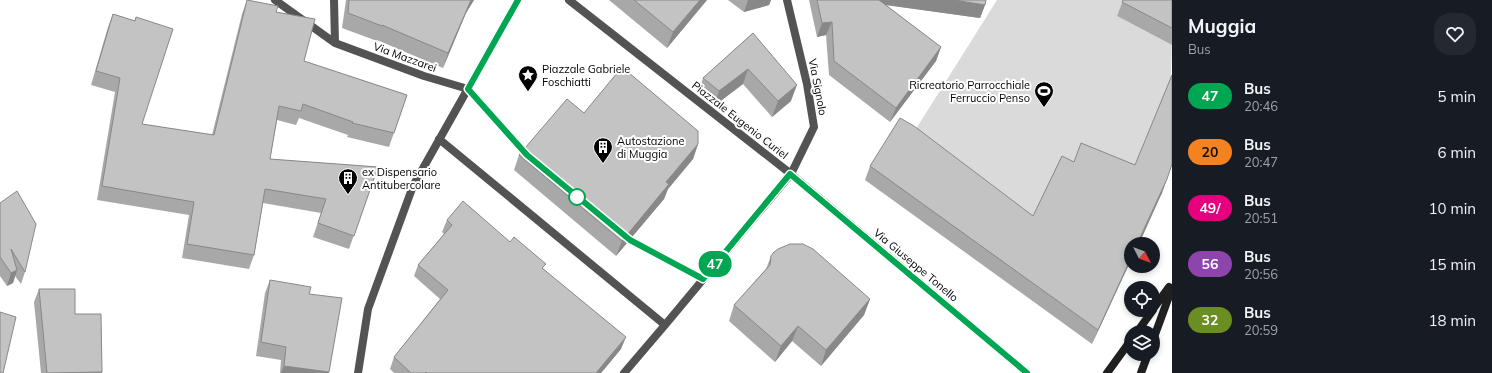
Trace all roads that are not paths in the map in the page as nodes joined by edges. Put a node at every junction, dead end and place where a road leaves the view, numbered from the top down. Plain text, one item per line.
1 (275, 0) edge
2 (334, 0) edge
3 (518, 0) edge
4 (569, 0) edge
5 (787, 0) edge
6 (335, 43) junction
7 (468, 89) junction
8 (440, 139) junction
9 (790, 174) junction
10 (1172, 283) edge
11 (1172, 288) edge
12 (1160, 300) edge
13 (665, 325) junction
14 (1158, 325) edge
15 (1124, 350) edge
16 (1145, 361) edge
17 (358, 373) edge
18 (624, 373) edge
19 (1027, 373) edge
20 (1107, 373) edge
21 (1141, 373) edge

1 - 6 street, Via Mazzarei
2 - 6 street
3 - 7 street
4 - 9 street, Piazzale Eugenio Curiel
5 - 9 street, Via Signolo
6 - 7 street, Via Mazzarei
7 - 8 street
8 - 13 street
8 - 17 street
9 - 13 street, Piazzale Eugenio Curiel
9 - 19 street, Via Giuseppe Tonello
10 - 12 main road
11 - 14 main road
13 - 18 street, Piazzale Eugenio Curiel
15 - 20 main road
16 - 21 main road

